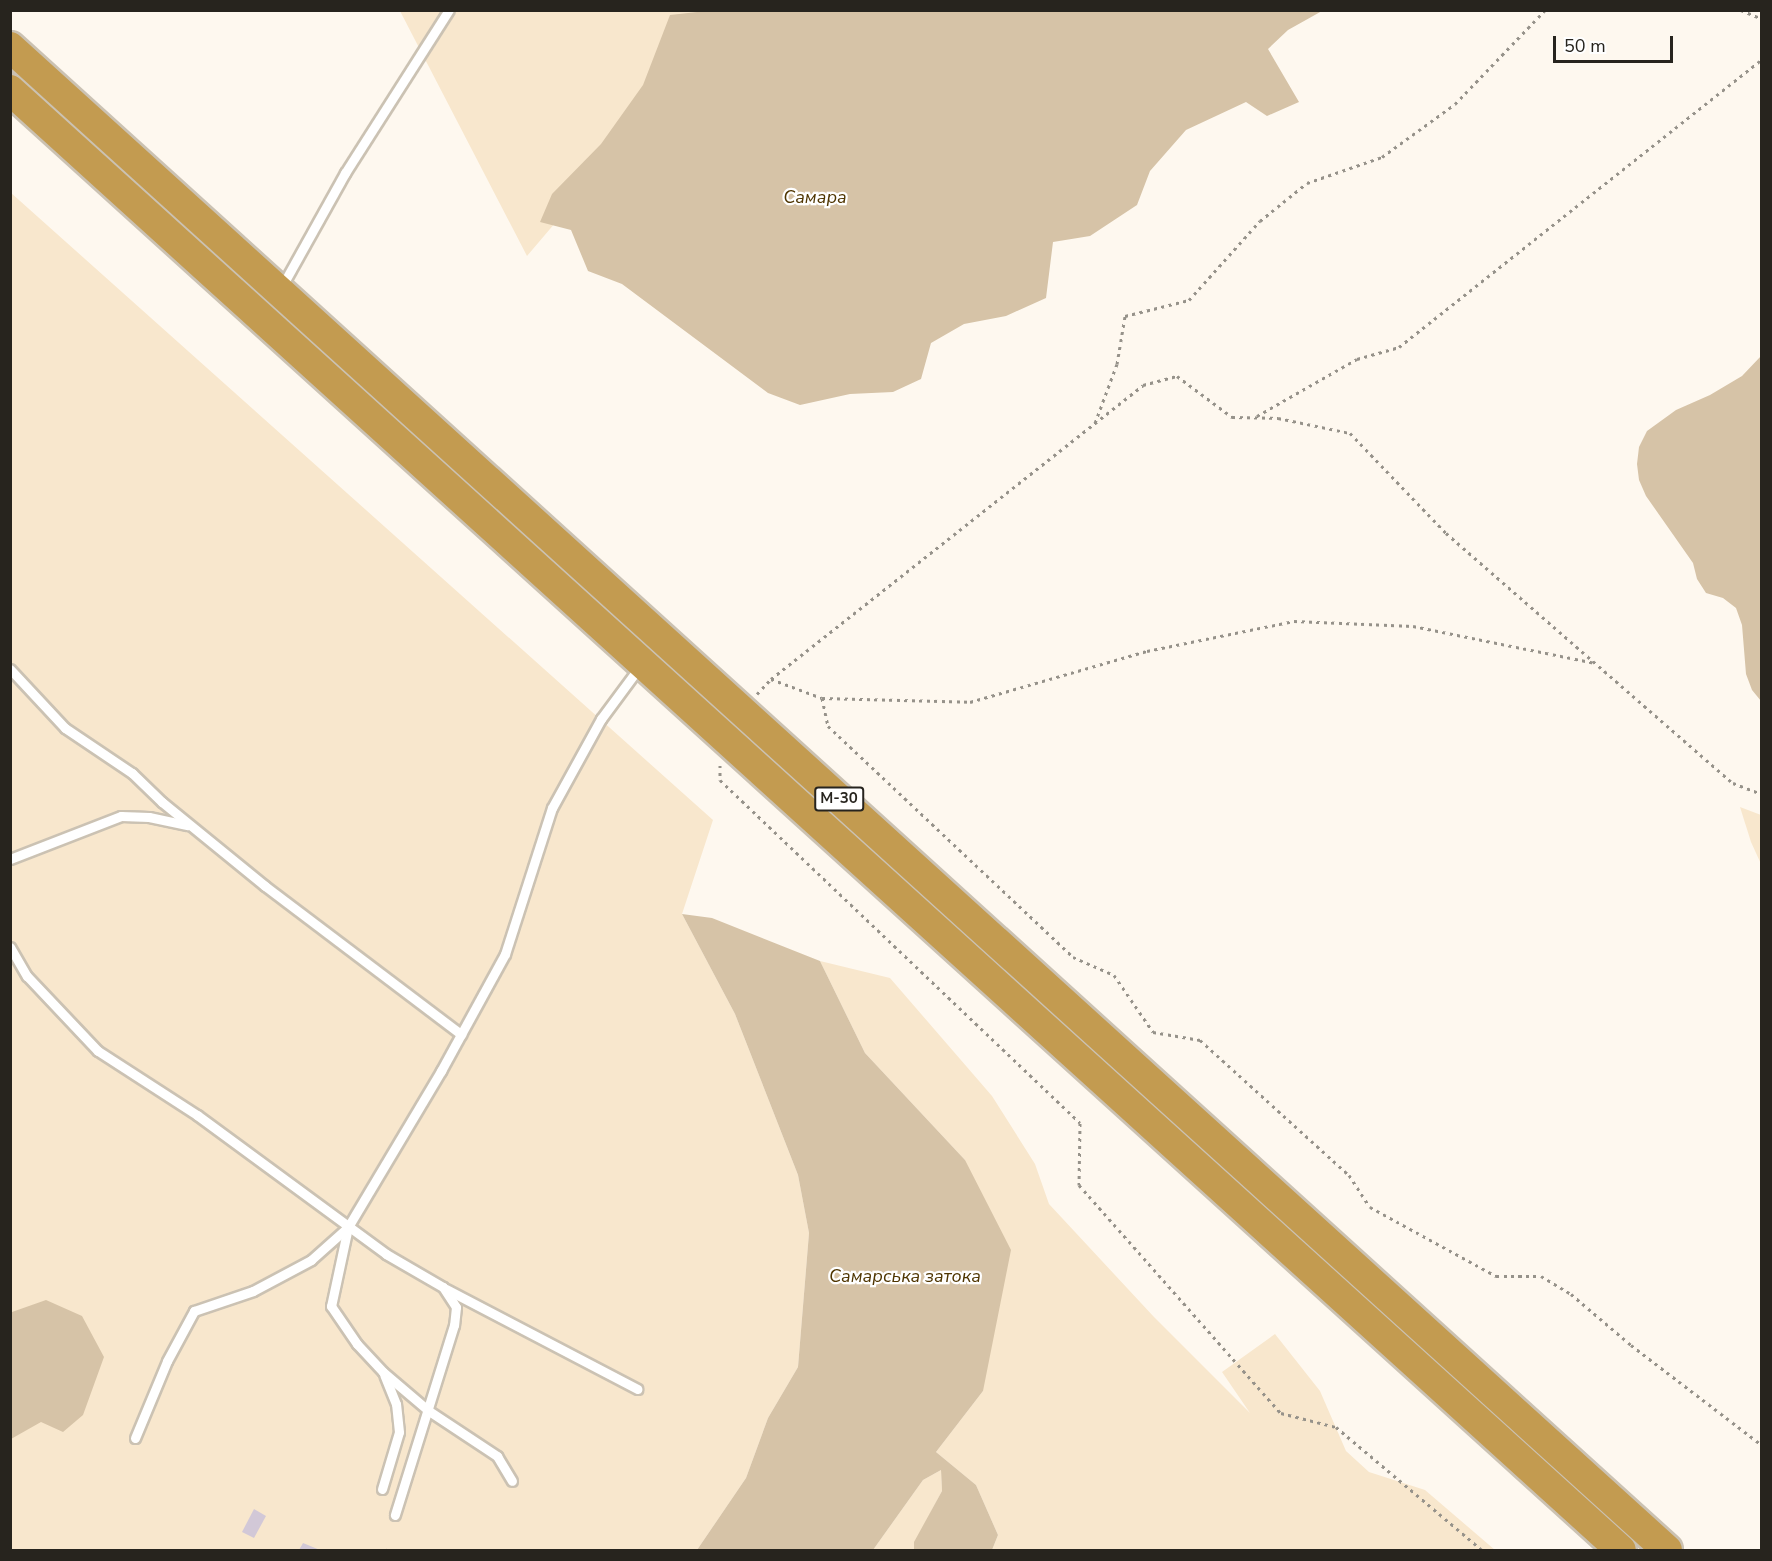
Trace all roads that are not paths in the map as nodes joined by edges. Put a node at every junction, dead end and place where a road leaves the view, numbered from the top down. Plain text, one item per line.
1 (449, 10) edge
2 (10, 47) edge
3 (10, 90) edge
4 (280, 291) junction
5 (642, 663) junction
6 (10, 669) edge
7 (191, 826) junction
8 (10, 859) edge
9 (10, 947) edge
10 (461, 1034) junction
11 (348, 1227) junction
12 (443, 1287) junction
13 (383, 1372) junction
14 (637, 1389) dead end
15 (429, 1411) junction
16 (135, 1438) dead end
17 (512, 1481) dead end
18 (382, 1488) dead end
19 (395, 1515) dead end
20 (1621, 1551) edge
21 (1667, 1551) edge

1 - 4 lane
2 - 4 highway, М-30
3 - 5 highway, М-30
4 - 21 highway, М-30
5 - 10 lane
5 - 20 highway, М-30
6 - 7 lane
7 - 8 lane
7 - 10 lane
9 - 11 lane
10 - 11 lane
11 - 12 lane
11 - 13 lane
11 - 16 lane
12 - 14 lane
12 - 15 lane
13 - 15 lane
13 - 18 lane
15 - 17 lane
15 - 19 lane

